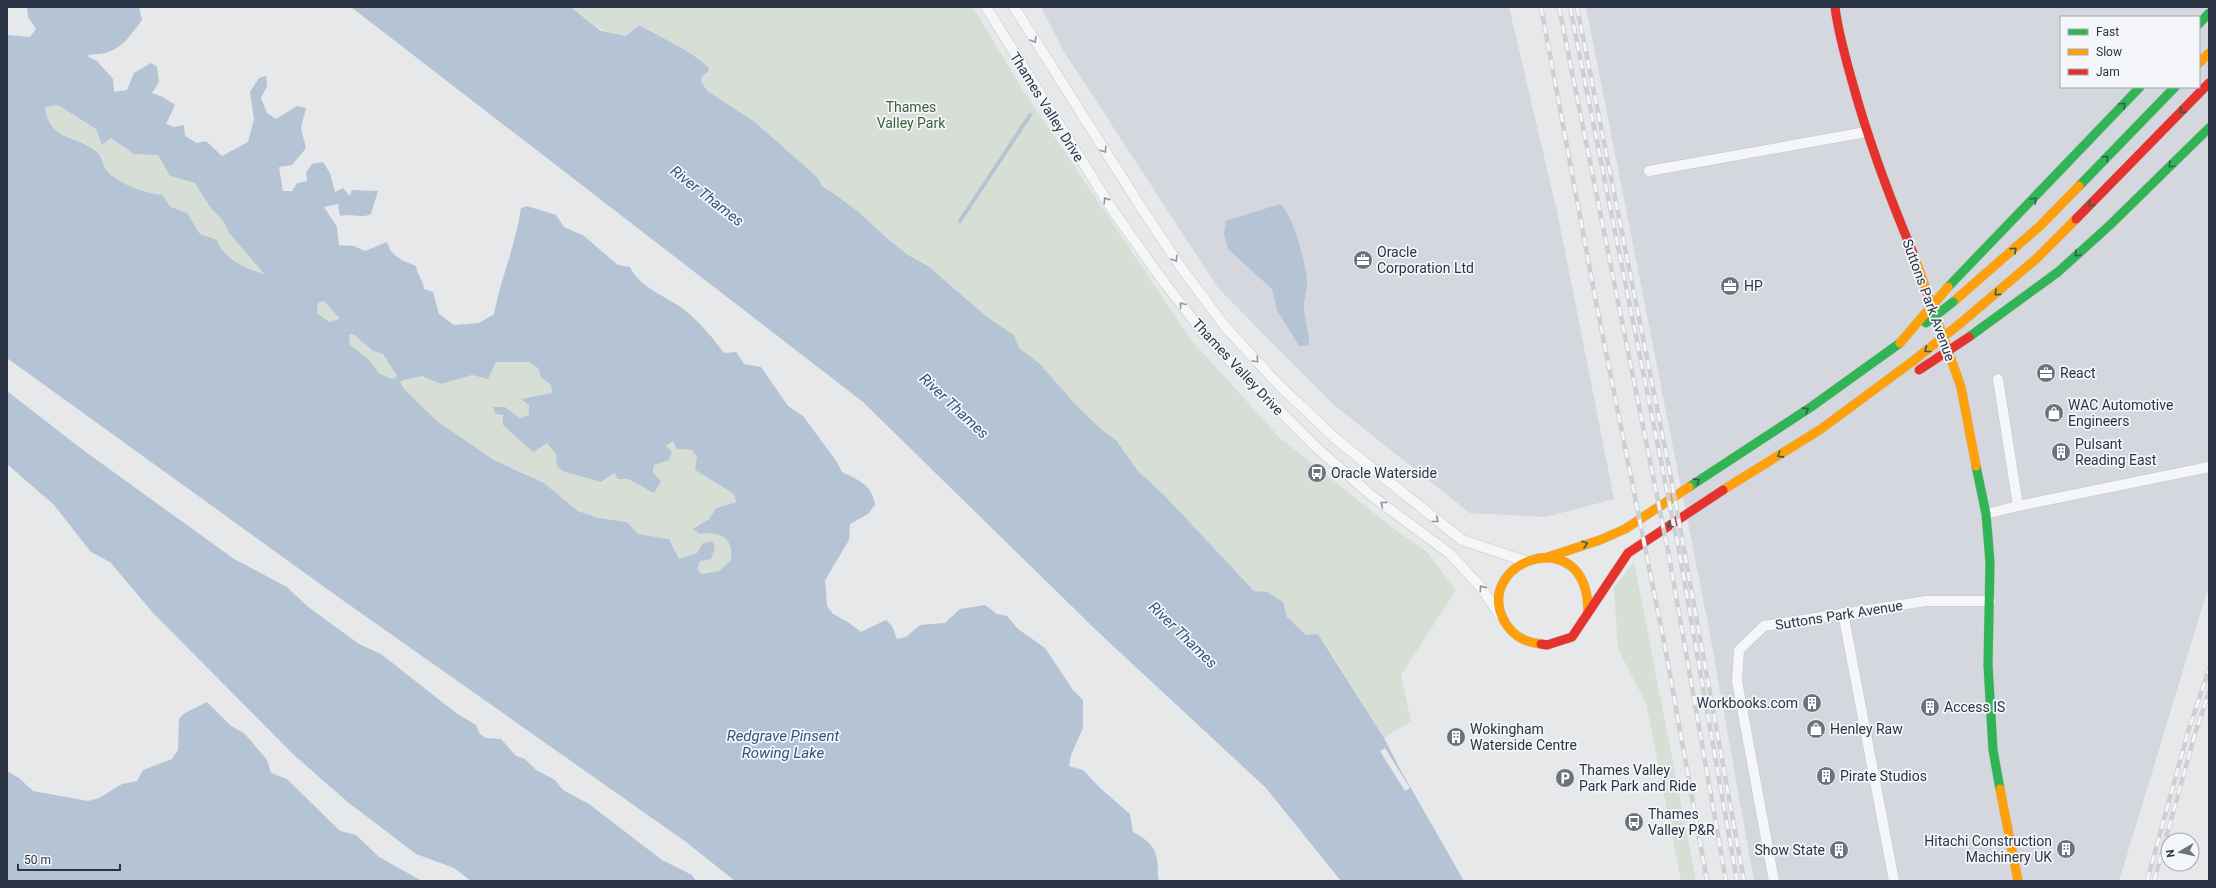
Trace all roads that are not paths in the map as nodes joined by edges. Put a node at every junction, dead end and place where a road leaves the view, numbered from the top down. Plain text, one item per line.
1 (986, 7) edge
2 (1014, 7) edge
3 (1835, 7) edge
4 (2209, 13) edge
5 (2200, 23) edge
6 (2209, 53) edge
7 (2200, 62) edge
8 (2209, 83) edge
9 (2139, 88) edge
10 (2175, 88) edge
11 (2209, 128) edge
12 (1866, 132) junction
13 (1649, 171) dead end
14 (1900, 343) junction
15 (1998, 379) dead end
16 (1869, 393) junction
17 (2209, 467) edge
18 (2018, 506) junction
19 (1986, 514) junction
20 (1548, 557) junction
21 (1525, 561) junction
22 (1990, 601) junction
23 (1588, 611) junction
24 (1843, 613) junction
25 (1503, 621) junction
26 (1774, 881) edge
27 (1894, 881) edge
28 (2018, 881) edge

25 -> 1 street, Thames Valley Drive
2 -> 21 street, Thames Valley Drive
3 - 12 main road, Suttons Park Avenue
4 - 5 main road
6 - 7 main road
8 -> 16 main road, bridge
14 -> 9 main road, bridge
14 -> 10 main road, bridge
11 -> 16 main road, bridge
12 - 13 street
12 - 19 main road, Suttons Park Avenue
20 -> 14 main road
15 - 18 street
16 -> 23 main road
17 - 18 street
18 - 19 street
19 - 22 main road, Suttons Park Avenue
20 - 21 main road
20 - 23 main road
21 - 25 main road
22 - 24 street, Suttons Park Avenue
22 - 28 main road, Suttons Park Avenue
23 - 25 main road
24 - 26 street, Suttons Park Avenue
24 - 27 street

